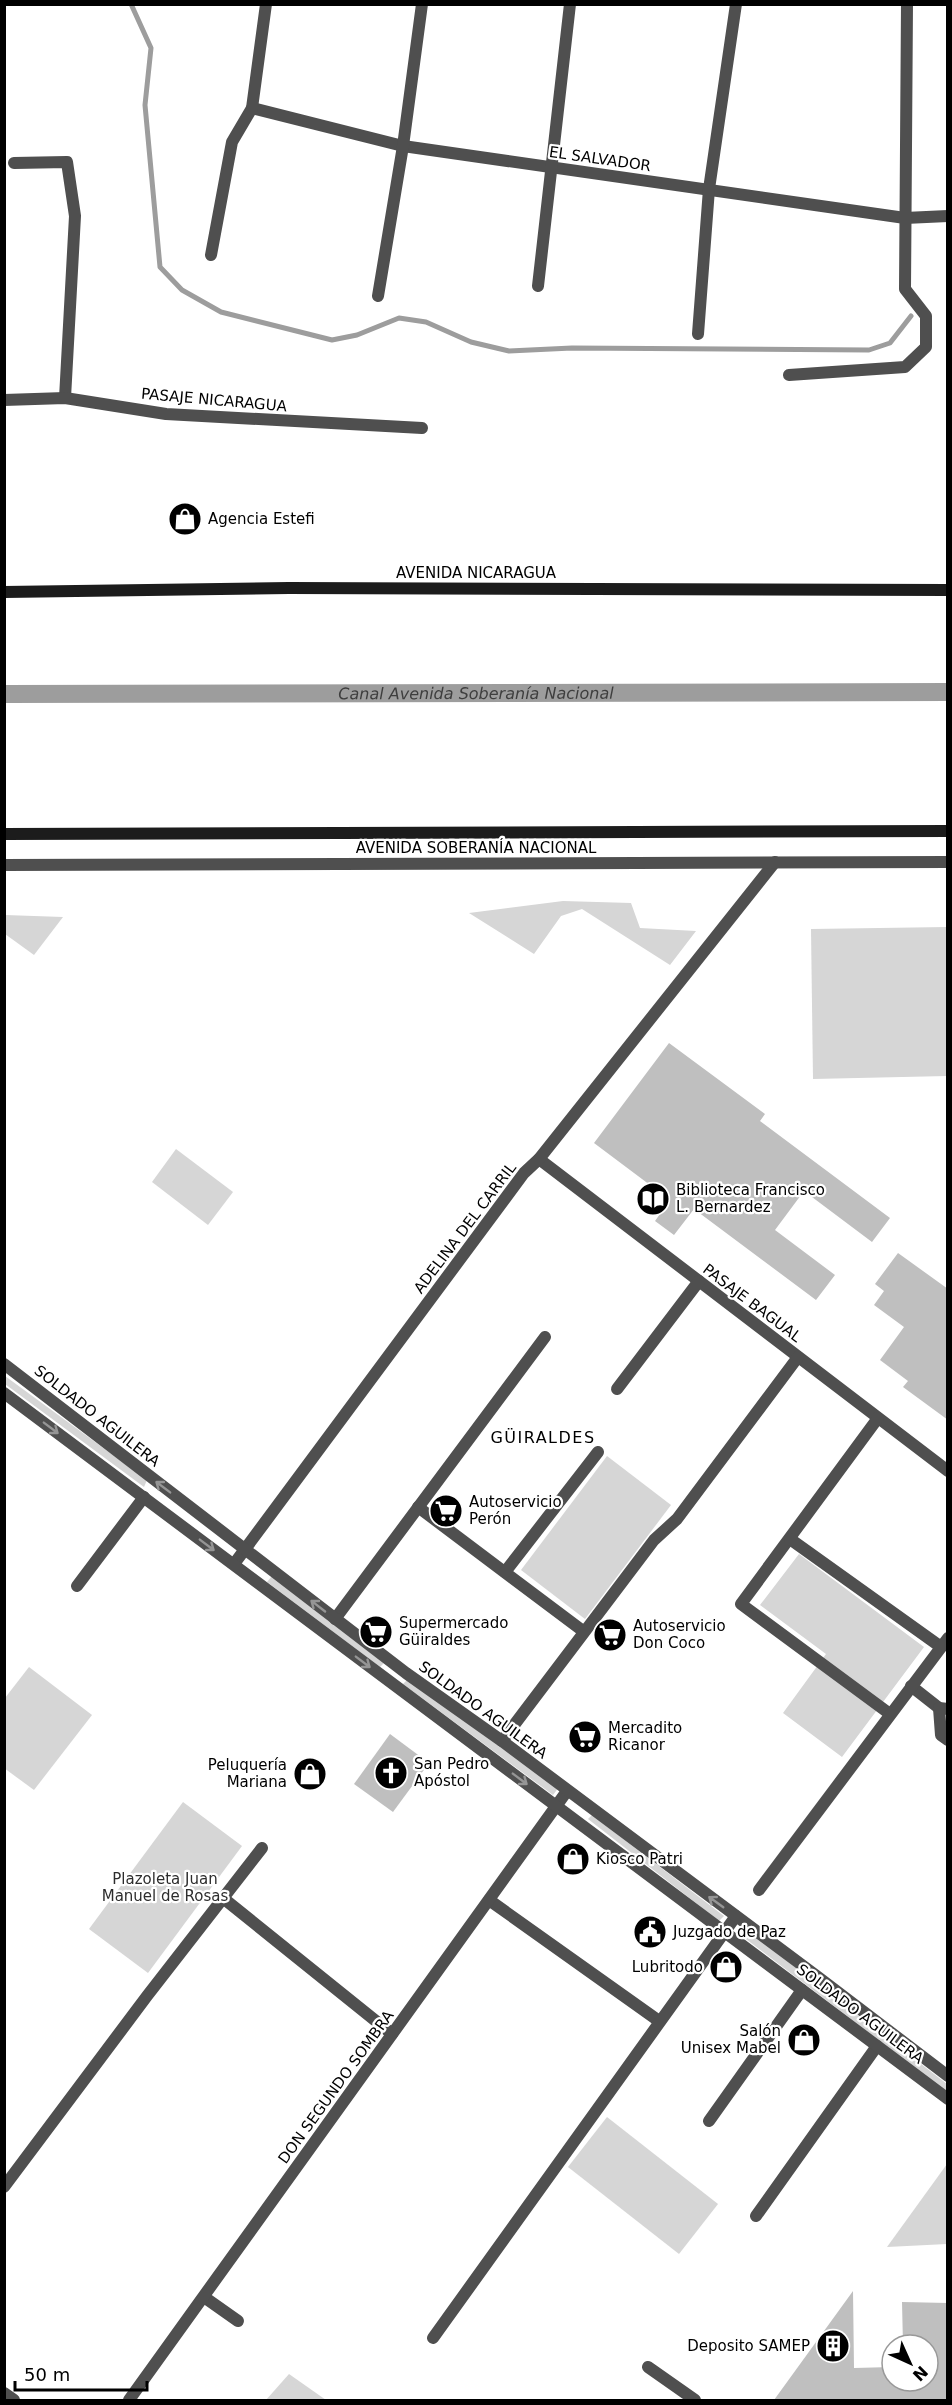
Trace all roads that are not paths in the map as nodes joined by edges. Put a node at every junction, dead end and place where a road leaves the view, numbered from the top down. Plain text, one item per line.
1 (266, 4) edge
2 (422, 4) edge
3 (570, 4) edge
4 (736, 4) edge
5 (908, 4) edge
6 (252, 108) junction
7 (403, 146) junction
8 (14, 163) dead end
9 (551, 168) junction
10 (709, 189) junction
11 (948, 216) edge
12 (905, 218) junction
13 (211, 255) dead end
14 (538, 286) dead end
15 (378, 296) dead end
16 (698, 334) dead end
17 (789, 375) dead end
18 (65, 398) junction
19 (4, 400) edge
20 (422, 428) dead end
21 (948, 590) edge
22 (4, 592) edge
23 (948, 831) edge
24 (4, 834) edge
25 (775, 862) junction
26 (948, 862) edge
27 (4, 865) edge
28 (539, 1159) junction
29 (699, 1281) junction
30 (545, 1337) dead end
31 (798, 1357) junction
32 (4, 1364) edge
33 (616, 1389) dead end
34 (4, 1393) edge
35 (878, 1418) junction
36 (598, 1452) dead end
37 (948, 1471) edge
38 (144, 1497) junction
39 (418, 1507) junction
40 (790, 1539) junction
41 (245, 1549) junction
42 (234, 1564) junction
43 (505, 1572) junction
44 (77, 1586) dead end
45 (334, 1619) junction
46 (583, 1631) junction
47 (944, 1642) edge
48 (392, 1662) junction
49 (383, 1676) junction
50 (911, 1686) junction
51 (943, 1708) edge
52 (890, 1714) junction
53 (948, 1740) edge
54 (502, 1741) junction
55 (567, 1791) junction
56 (557, 1806) junction
57 (262, 1848) dead end
58 (759, 1890) dead end
59 (223, 1898) junction
60 (489, 1900) junction
61 (736, 1916) junction
62 (724, 1931) junction
63 (802, 1990) junction
64 (659, 2021) junction
65 (392, 2034) junction
66 (877, 2046) junction
67 (948, 2076) edge
68 (948, 2099) edge
69 (709, 2121) dead end
70 (4, 2187) edge
71 (756, 2216) dead end
72 (204, 2297) junction
73 (238, 2321) dead end
74 (434, 2338) dead end
75 (648, 2367) dead end
76 (4, 2393) edge
77 (14, 2400) edge
78 (129, 2400) edge
79 (695, 2400) edge

1 - 6 street
2 - 7 street
3 - 9 street
4 - 10 street
5 - 12 street
6 - 7 street, EL SALVADOR
6 - 13 street
7 - 9 street, EL SALVADOR
7 - 15 street
8 - 18 street
9 - 10 street, EL SALVADOR
9 - 14 street
10 - 12 street, EL SALVADOR
10 - 16 street
11 - 12 street, EL SALVADOR
12 - 17 street
18 - 19 street, PASAJE NICARAGUA
18 - 20 street, PASAJE NICARAGUA
21 - 22 main road, AVENIDA NICARAGUA
23 - 24 main road, AVENIDA SOBERANÍA NACIONAL
25 - 26 street, AVENIDA SOBERANÍA NACIONAL
25 - 27 street, AVENIDA SOBERANÍA NACIONAL
25 - 28 street, ADELINA DEL CARRIL
28 - 29 street, PASAJE BAGUAL
28 - 41 street, ADELINA DEL CARRIL
29 - 31 street, PASAJE BAGUAL
29 - 33 street
30 - 39 street
31 - 35 street, PASAJE BAGUAL
31 - 46 street
41 -> 32 street, SOLDADO AGUILERA
34 -> 38 street, SOLDADO AGUILERA
35 - 37 street, PASAJE BAGUAL
35 - 40 street
36 - 43 street
38 -> 42 street, SOLDADO AGUILERA
38 - 44 street
39 - 43 street
39 - 45 street
40 - 47 street
40 - 52 street
41 - 42 street, ADELINA DEL CARRIL
45 -> 41 street, SOLDADO AGUILERA
42 -> 49 street, SOLDADO AGUILERA
43 - 46 street
45 - 48 street, SOLDADO AGUILERA
46 - 54 street
47 - 50 street
48 - 49 street
48 - 54 street, SOLDADO AGUILERA
49 -> 56 street, SOLDADO AGUILERA
50 - 51 street
50 - 52 street
51 - 53 street
52 - 58 street
54 - 55 street, SOLDADO AGUILERA
55 - 56 street, DON SEGUNDO SOMBRA
61 -> 55 street, SOLDADO AGUILERA
56 - 60 street, DON SEGUNDO SOMBRA
56 - 62 street, SOLDADO AGUILERA
57 - 59 street
59 - 65 street
59 - 70 street
60 - 64 street
60 - 65 street, DON SEGUNDO SOMBRA
61 - 62 street
61 - 67 street, SOLDADO AGUILERA
62 - 63 street, SOLDADO AGUILERA
62 - 64 street
63 - 66 street, SOLDADO AGUILERA
63 - 69 street
64 - 74 street
65 - 72 street, DON SEGUNDO SOMBRA
66 - 68 street, SOLDADO AGUILERA
66 - 71 street
72 - 73 street
72 - 78 street, DON SEGUNDO SOMBRA
75 - 79 street
76 - 77 street

